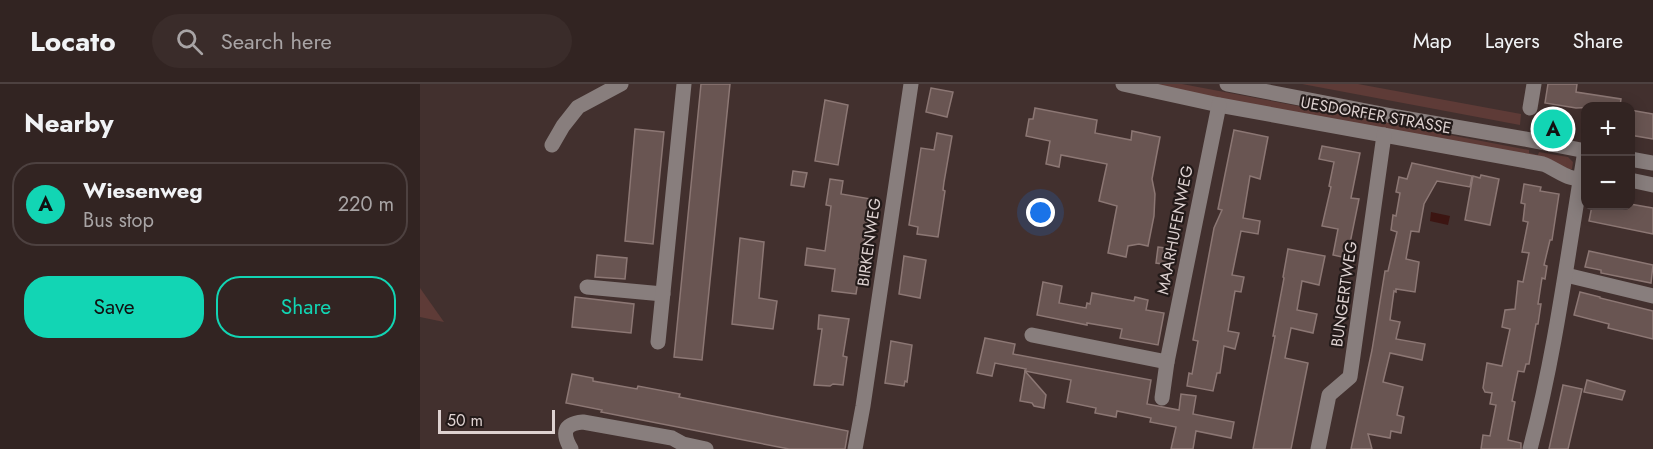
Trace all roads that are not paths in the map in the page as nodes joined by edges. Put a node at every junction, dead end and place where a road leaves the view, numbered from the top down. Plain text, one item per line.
1 (621, 84) edge
2 (684, 84) edge
3 (911, 84) edge
4 (1123, 84) edge
5 (1227, 84) edge
6 (1534, 84) edge
7 (1219, 105) junction
8 (1530, 108) dead end
9 (1384, 135) junction
10 (552, 145) dead end
11 (1581, 150) edge
12 (1635, 160) edge
13 (1653, 163) edge
14 (1581, 178) edge
15 (1635, 181) edge
16 (1653, 184) edge
17 (1581, 189) edge
18 (1566, 275) junction
19 (587, 287) dead end
20 (663, 294) junction
21 (1653, 296) edge
22 (1032, 335) dead end
23 (658, 342) dead end
24 (1167, 362) junction
25 (1162, 398) dead end
26 (571, 449) edge
27 (706, 449) edge
28 (855, 449) edge
29 (1318, 449) edge
30 (1530, 449) edge

1 - 10 street
2 - 20 street
3 - 28 street, BIRKENWEG
4 - 7 street, UESDORFER STRASSE
5 - 11 street, UESDORFER STRASSE
6 - 8 street
7 - 9 street, UESDORFER STRASSE
7 - 24 street, MAARHUFENWEG
9 - 14 street, UESDORFER STRASSE
9 - 29 street, BUNGERTWEG
12 - 13 street
15 - 16 street
17 - 18 street
18 - 21 street
18 - 30 street
19 - 20 street
20 - 23 street
22 - 24 street
24 - 25 street, MAARHUFENWEG
26 - 27 street

